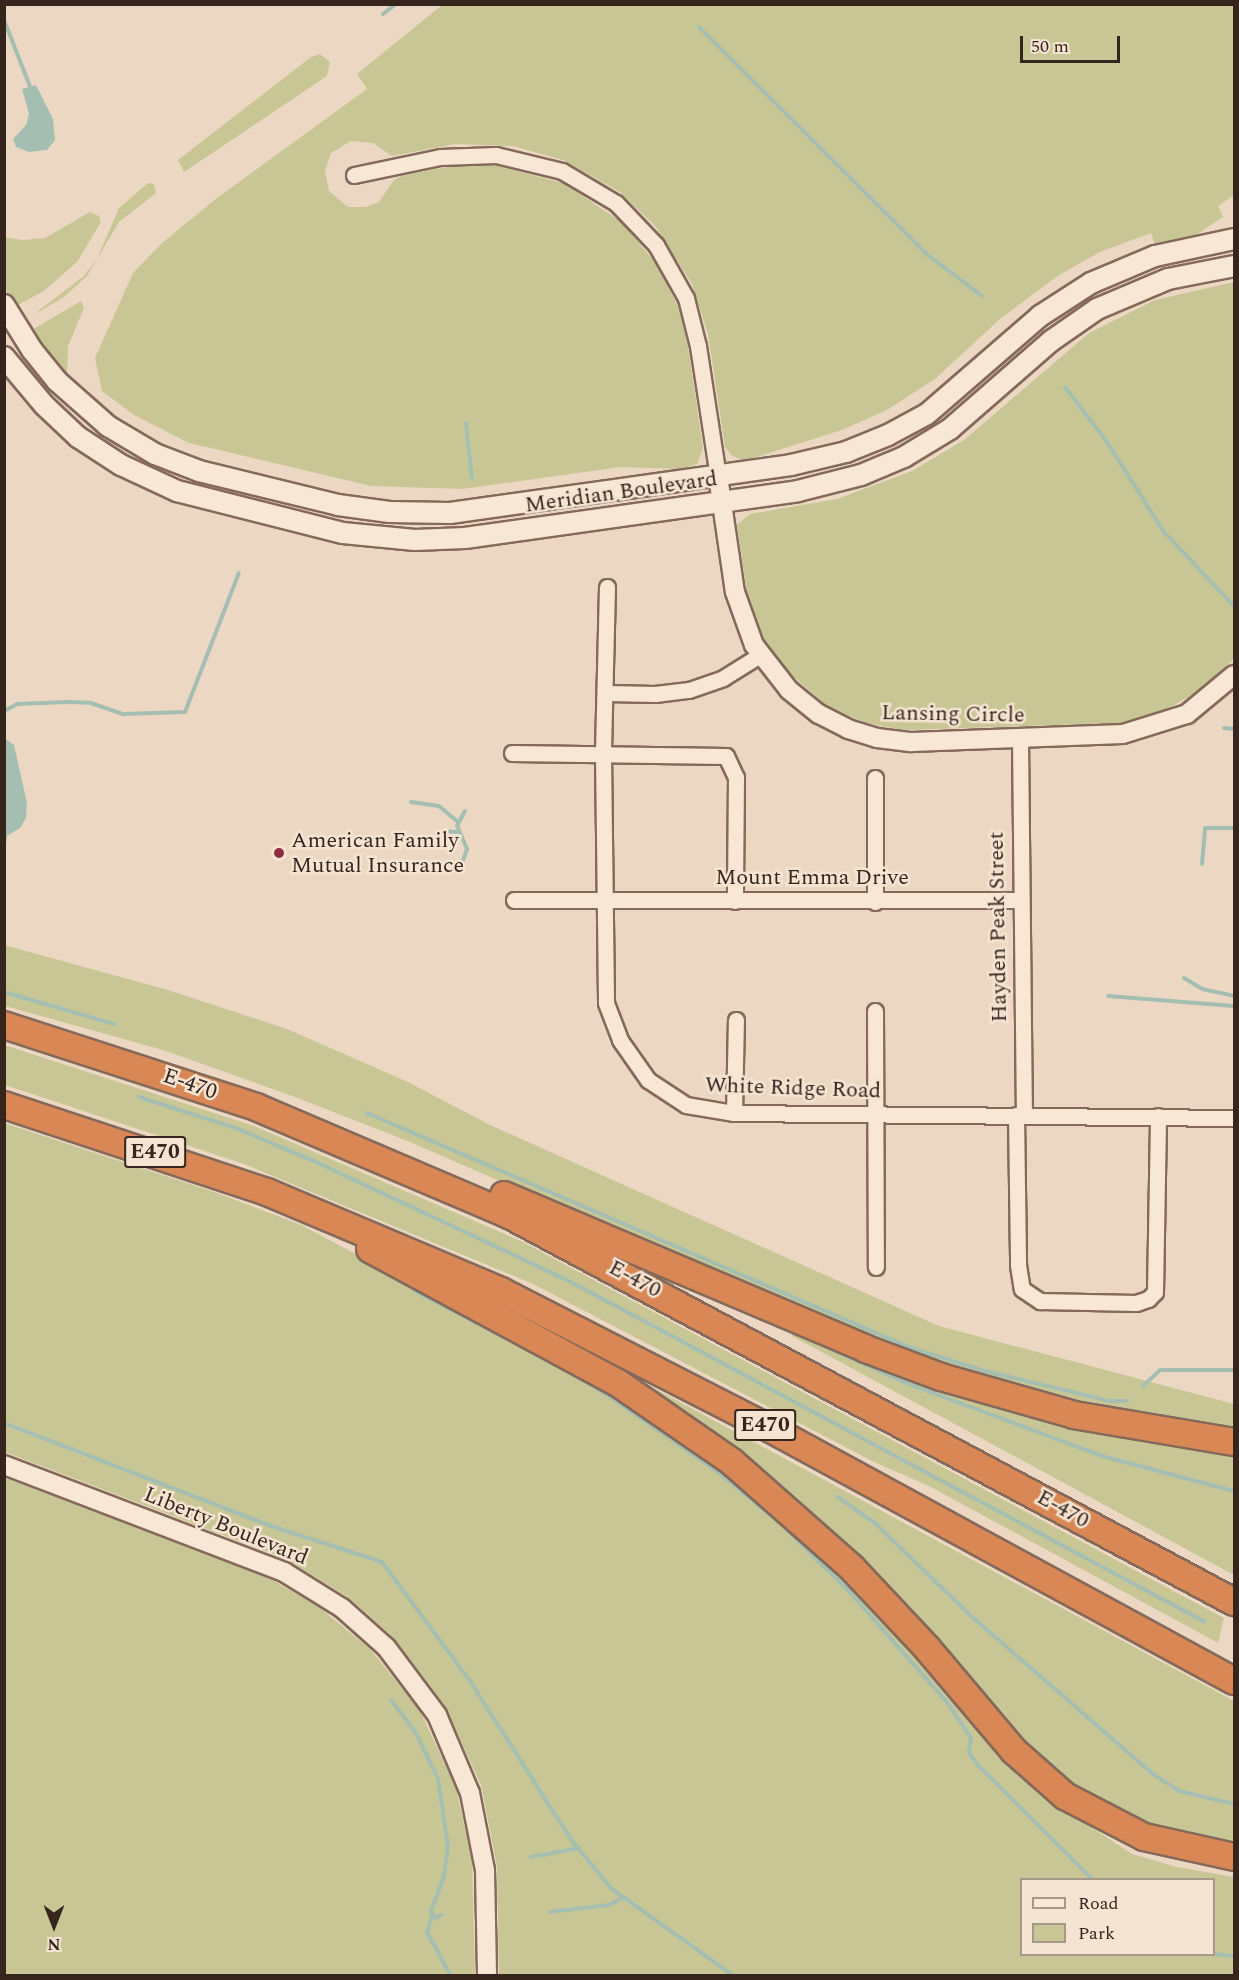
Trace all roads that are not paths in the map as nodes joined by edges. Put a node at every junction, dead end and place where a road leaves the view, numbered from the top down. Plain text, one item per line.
1 (354, 175) dead end
2 (1234, 239) edge
3 (1234, 266) edge
4 (9, 322) edge
5 (4, 357) edge
6 (4, 385) edge
7 (34, 395) junction
8 (718, 476) junction
9 (722, 502) junction
10 (607, 587) dead end
11 (760, 655) junction
12 (1234, 675) edge
13 (607, 693) junction
14 (1020, 739) junction
15 (512, 753) dead end
16 (603, 753) junction
17 (875, 778) dead end
18 (514, 900) dead end
19 (605, 900) junction
20 (1020, 900) junction
21 (735, 901) junction
22 (875, 902) junction
23 (875, 1011) dead end
24 (736, 1020) dead end
25 (4, 1026) edge
26 (4, 1104) edge
27 (734, 1113) junction
28 (877, 1114) junction
29 (1020, 1115) junction
30 (280, 1116) junction
31 (1158, 1116) junction
32 (1234, 1118) edge
33 (304, 1207) junction
34 (876, 1267) dead end
35 (1234, 1442) edge
36 (4, 1465) edge
37 (1231, 1600) edge
38 (1224, 1676) edge
39 (1224, 1861) edge
40 (487, 1976) edge

1 - 8 street
2 - 8 main road, Meridian Boulevard
3 - 9 main road, Meridian Boulevard
4 - 8 main road, Meridian Boulevard
5 - 7 main road, Meridian Boulevard
6 - 7 main road
7 - 9 main road, Meridian Boulevard
8 - 9 street, Lansing Circle
9 - 11 street, Lansing Circle
10 - 13 street, White Ridge Road
11 - 13 street
11 - 14 street, Lansing Circle
12 - 14 street, Lansing Circle
13 - 16 street, White Ridge Road
14 - 20 street, Hayden Peak Street
15 - 16 street
16 - 19 street, White Ridge Road
16 - 21 street
17 - 22 street
18 - 19 street, Mount Emma Drive
19 - 21 street, Mount Emma Drive
19 - 27 street, White Ridge Road
20 - 22 street, Mount Emma Drive
20 - 29 street, Hayden Peak Street
21 - 22 street, Mount Emma Drive
23 - 28 street
24 - 27 street
25 - 30 highway, E-470
26 - 33 highway, E470
27 - 28 street, White Ridge Road
28 - 29 street, White Ridge Road
28 - 34 street
29 - 31 street, White Ridge Road
29 - 31 street, Hayden Peak Street
30 - 35 highway
30 - 37 highway, E-470
31 - 32 street, White Ridge Road
33 - 38 highway, E470
33 - 39 highway
36 - 40 street, Liberty Boulevard

